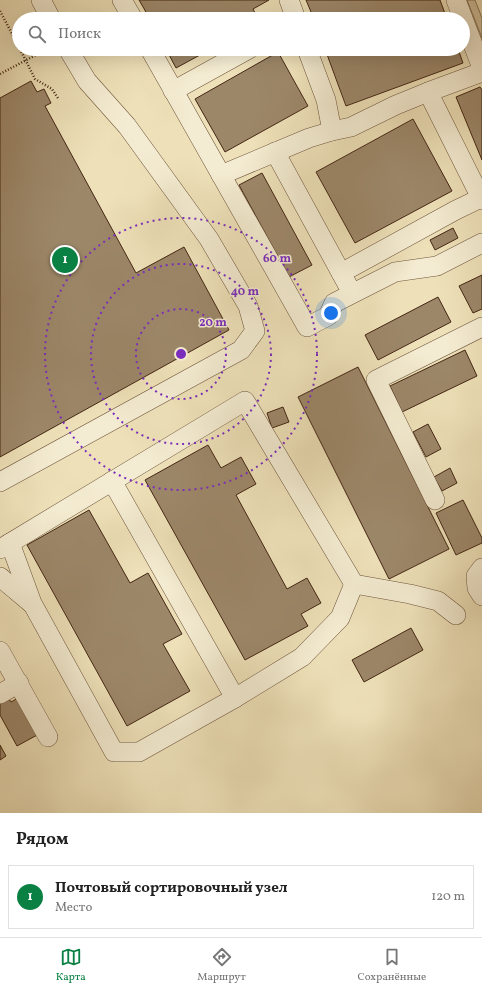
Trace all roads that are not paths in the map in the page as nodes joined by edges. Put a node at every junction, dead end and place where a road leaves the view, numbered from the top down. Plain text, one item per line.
1 (41, 0) edge
2 (122, 0) edge
3 (289, 0) edge
4 (456, 0) edge
5 (47, 12) edge
6 (129, 12) edge
7 (293, 12) edge
8 (461, 12) edge
9 (470, 37) edge
10 (72, 56) edge
11 (154, 56) edge
12 (236, 56) edge
13 (310, 56) edge
14 (482, 68) edge
15 (482, 72) edge
16 (174, 91) junction
17 (428, 92) junction
18 (332, 131) junction
19 (276, 152) junction
20 (221, 175) junction
21 (481, 199) edge
22 (482, 243) edge
23 (341, 273) junction
24 (352, 293) junction
25 (482, 327) edge
26 (112, 481) junction
27 (0, 482) edge
28 (435, 500) dead end
29 (5, 546) edge
30 (482, 568) edge
31 (0, 576) edge
32 (354, 584) junction
33 (482, 596) edge
34 (32, 603) junction
35 (456, 616) dead end
36 (0, 651) edge
37 (19, 683) junction
38 (0, 694) edge
39 (235, 698) junction
40 (48, 737) dead end

1 - 5 lane
2 - 6 lane
3 - 7 lane
4 - 8 lane
9 - 14 lane
10 - 27 lane
11 - 16 lane
12 - 16 lane
13 - 18 lane
15 - 17 lane
16 - 20 lane
17 - 18 lane
17 - 21 lane
18 - 19 lane
19 - 20 lane
19 - 23 lane
20 - 24 lane
21 - 23 lane
22 - 24 lane
23 - 24 lane
25 - 28 lane
26 - 29 lane
26 - 32 lane
26 - 39 lane
29 - 34 lane
30 - 33 lane
31 - 34 lane
32 - 35 lane
32 - 39 lane
34 - 39 lane
36 - 37 lane
37 - 38 lane
37 - 40 lane

